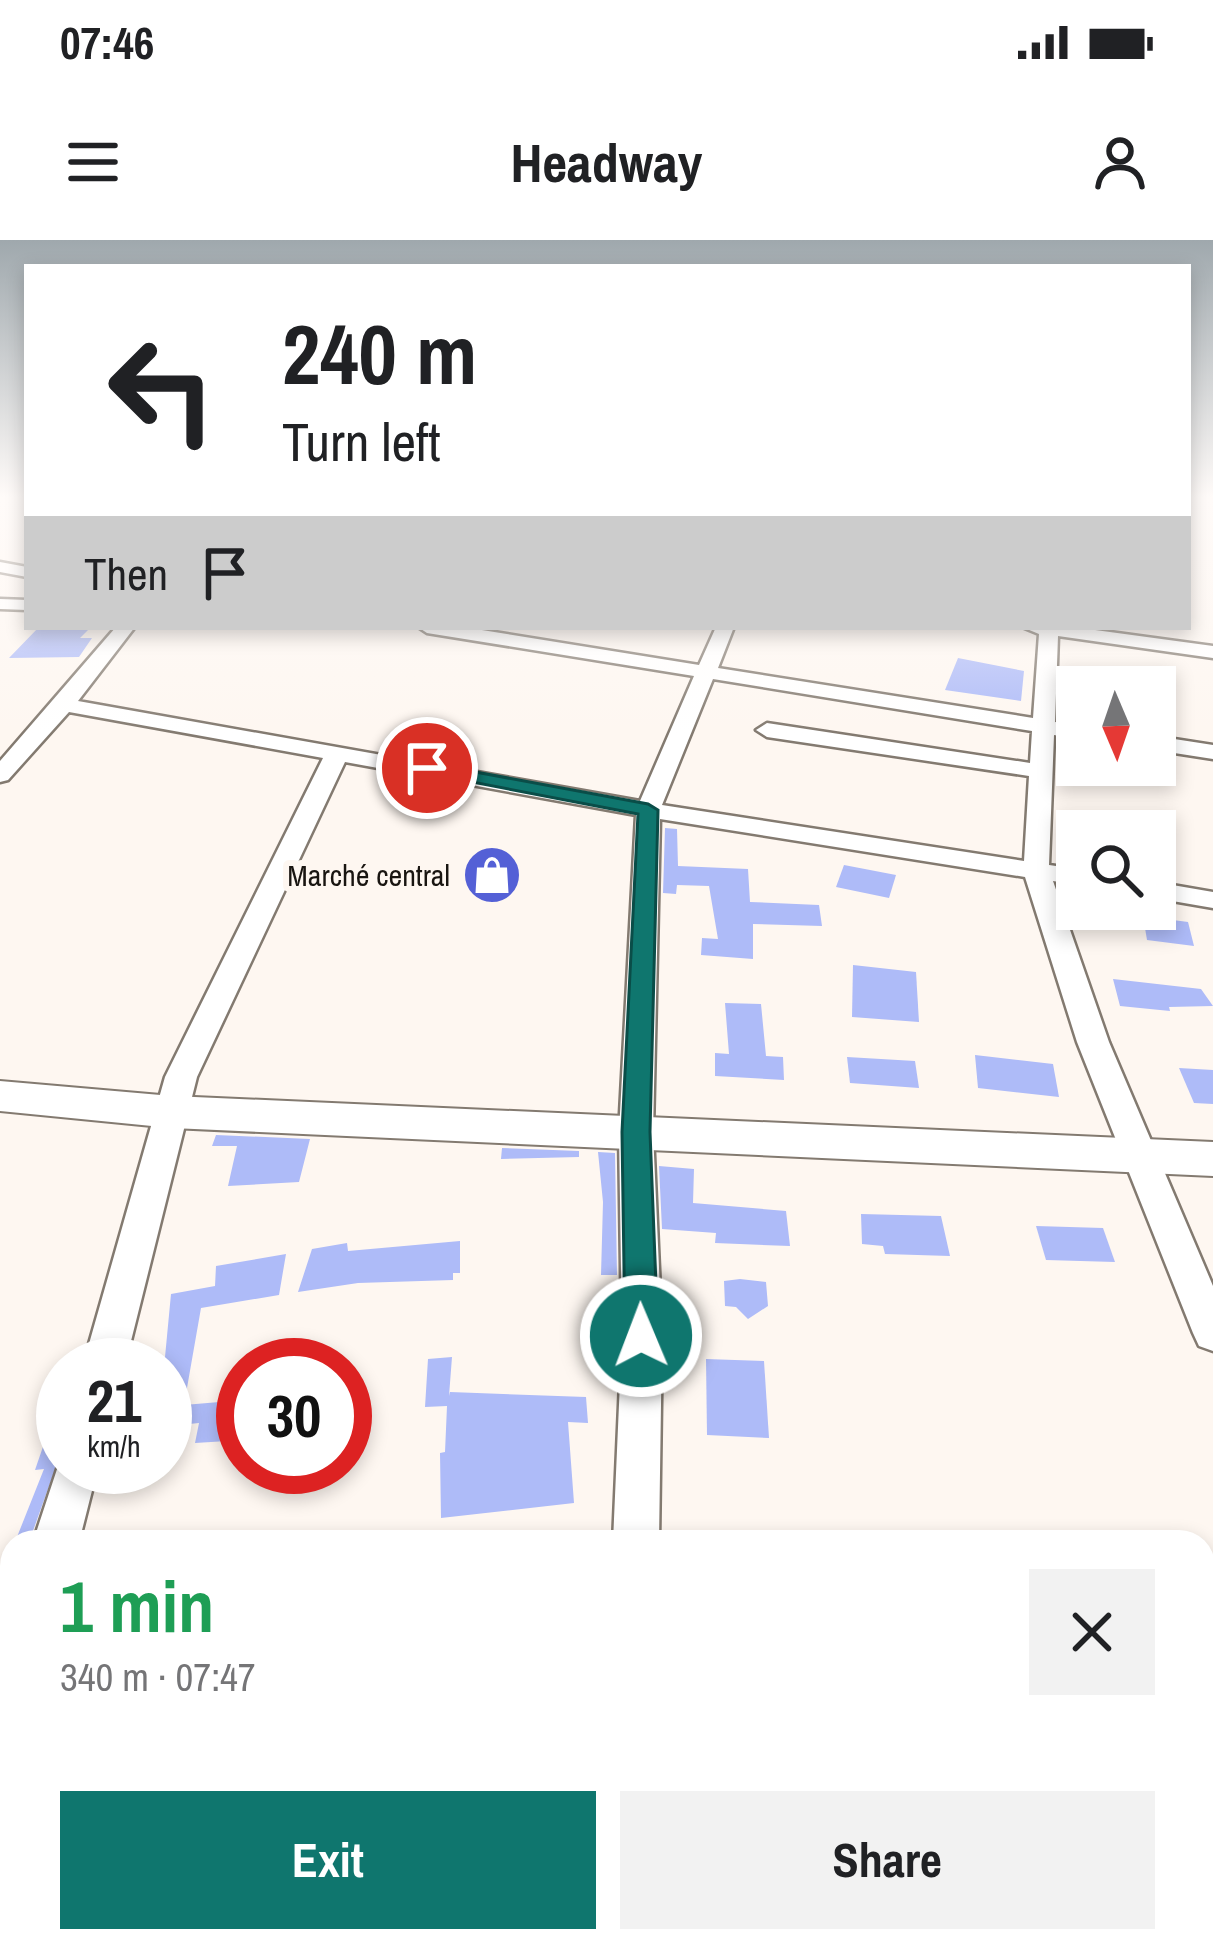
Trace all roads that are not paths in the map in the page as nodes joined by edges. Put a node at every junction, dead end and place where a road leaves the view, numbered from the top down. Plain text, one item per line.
1 (124, 630) edge
2 (468, 630) edge
3 (723, 630) edge
4 (1043, 630) edge
5 (1057, 630) edge
6 (523, 634) edge
7 (1213, 652) edge
8 (704, 675) junction
9 (64, 705) junction
10 (1044, 728) junction
11 (1056, 729) edge
12 (767, 730) dead end
13 (1176, 746) edge
14 (338, 752) junction
15 (1213, 752) edge
16 (1040, 771) junction
17 (0, 775) edge
18 (648, 810) junction
19 (1036, 871) junction
20 (1056, 874) edge
21 (1176, 894) edge
22 (1213, 900) edge
23 (0, 1096) edge
24 (172, 1112) junction
25 (636, 1132) junction
26 (1137, 1154) junction
27 (1213, 1159) edge
28 (1213, 1333) edge
29 (111, 1338) edge
30 (69, 1494) edge
31 (59, 1530) edge
32 (636, 1530) edge

1 - 9 street
2 - 6 street
3 - 8 street
4 - 10 street
5 - 7 street
6 - 8 street
8 - 10 street
8 - 18 street
9 - 14 street
9 - 17 street
10 - 11 street
10 - 16 street
12 - 16 street
13 - 15 street
14 - 18 street
14 - 24 street
16 - 19 street
18 - 19 street
18 - 25 street
19 - 20 street
19 - 26 street
21 - 22 street
23 - 24 main road
24 - 25 main road
24 - 29 street
25 - 26 main road
25 - 32 street
26 - 27 main road
26 - 28 street
30 - 31 street

